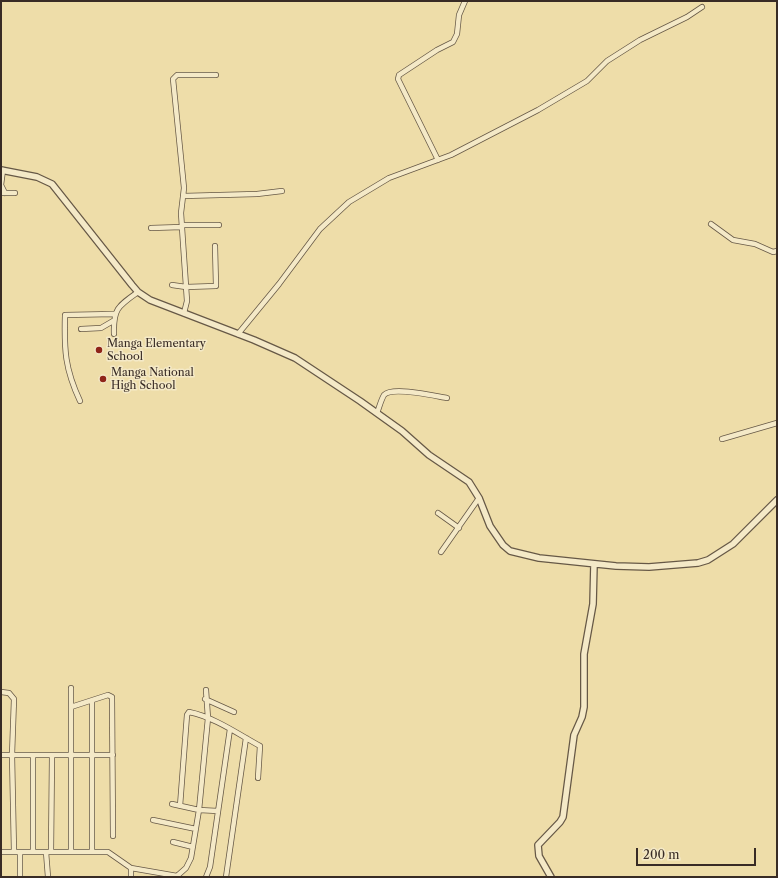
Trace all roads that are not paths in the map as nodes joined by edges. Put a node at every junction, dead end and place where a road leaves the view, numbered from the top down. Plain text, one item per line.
1 (465, 1) edge
2 (702, 7) dead end
3 (216, 75) dead end
4 (438, 160) junction
5 (2, 170) edge
6 (282, 191) dead end
7 (3, 193) edge
8 (15, 193) dead end
9 (183, 196) junction
10 (219, 224) dead end
11 (711, 224) dead end
12 (182, 226) junction
13 (151, 228) dead end
14 (215, 246) dead end
15 (777, 251) edge
16 (172, 285) dead end
17 (186, 287) junction
18 (138, 292) junction
19 (184, 313) junction
20 (114, 314) junction
21 (113, 321) junction
22 (81, 329) dead end
23 (114, 334) dead end
24 (238, 334) junction
25 (447, 398) dead end
26 (80, 401) dead end
27 (377, 413) junction
28 (777, 423) edge
29 (722, 439) dead end
30 (479, 498) junction
31 (777, 500) edge
32 (438, 513) dead end
33 (459, 528) junction
34 (441, 552) dead end
35 (594, 564) junction
36 (71, 688) dead end
37 (206, 690) dead end
38 (1, 692) edge
39 (205, 698) junction
40 (92, 701) junction
41 (71, 707) junction
42 (234, 712) dead end
43 (208, 718) junction
44 (230, 729) junction
45 (246, 738) junction
46 (1, 755) edge
47 (12, 755) junction
48 (33, 755) junction
49 (113, 755) junction
50 (52, 756) junction
51 (72, 756) junction
52 (91, 756) junction
53 (258, 778) dead end
54 (172, 804) dead end
55 (180, 806) junction
56 (199, 810) junction
57 (218, 811) junction
58 (153, 820) dead end
59 (196, 829) junction
60 (113, 836) dead end
61 (173, 842) dead end
62 (193, 847) junction
63 (71, 851) junction
64 (92, 851) junction
65 (1, 852) edge
66 (14, 852) junction
67 (20, 852) junction
68 (33, 852) junction
69 (48, 852) junction
70 (131, 868) junction
71 (20, 877) edge
72 (48, 877) edge
73 (131, 877) edge
74 (178, 877) edge
75 (206, 877) edge
76 (226, 877) edge
77 (551, 877) edge

1 - 4 street
2 - 4 street
3 - 9 street
4 - 24 street
5 - 7 street
5 - 18 street
6 - 9 street
7 - 8 street
9 - 12 street
10 - 12 street
11 - 15 street
12 - 13 street
12 - 17 street
14 - 17 street
16 - 17 street
17 - 19 street
18 - 19 street
18 - 20 street
19 - 24 street
20 - 21 street
20 - 26 street
21 - 22 street
21 - 23 street
24 - 27 street
25 - 27 street
27 - 30 street
28 - 29 street
30 - 33 street
30 - 35 street
31 - 35 street
32 - 33 street
33 - 34 street
35 - 77 street
36 - 41 street
37 - 39 street
38 - 47 street
39 - 42 street
39 - 43 street
40 - 41 street
40 - 49 street
40 - 52 street
41 - 51 street
43 - 44 street
43 - 55 street
43 - 56 street
44 - 45 street
44 - 57 street
45 - 53 street
45 - 76 street
46 - 47 street
47 - 48 street
47 - 66 street
48 - 50 street
48 - 68 street
49 - 52 street
49 - 60 street
50 - 51 street
50 - 69 street
51 - 52 street
51 - 63 street
52 - 64 street
54 - 55 street
55 - 56 street
56 - 57 street
56 - 59 street
57 - 75 street
58 - 59 street
59 - 62 street
61 - 62 street
62 - 74 street
63 - 64 street
63 - 69 street
64 - 70 street
65 - 66 street
66 - 67 street
67 - 68 street
67 - 71 street
68 - 69 street
69 - 72 street
70 - 73 street
70 - 74 street

